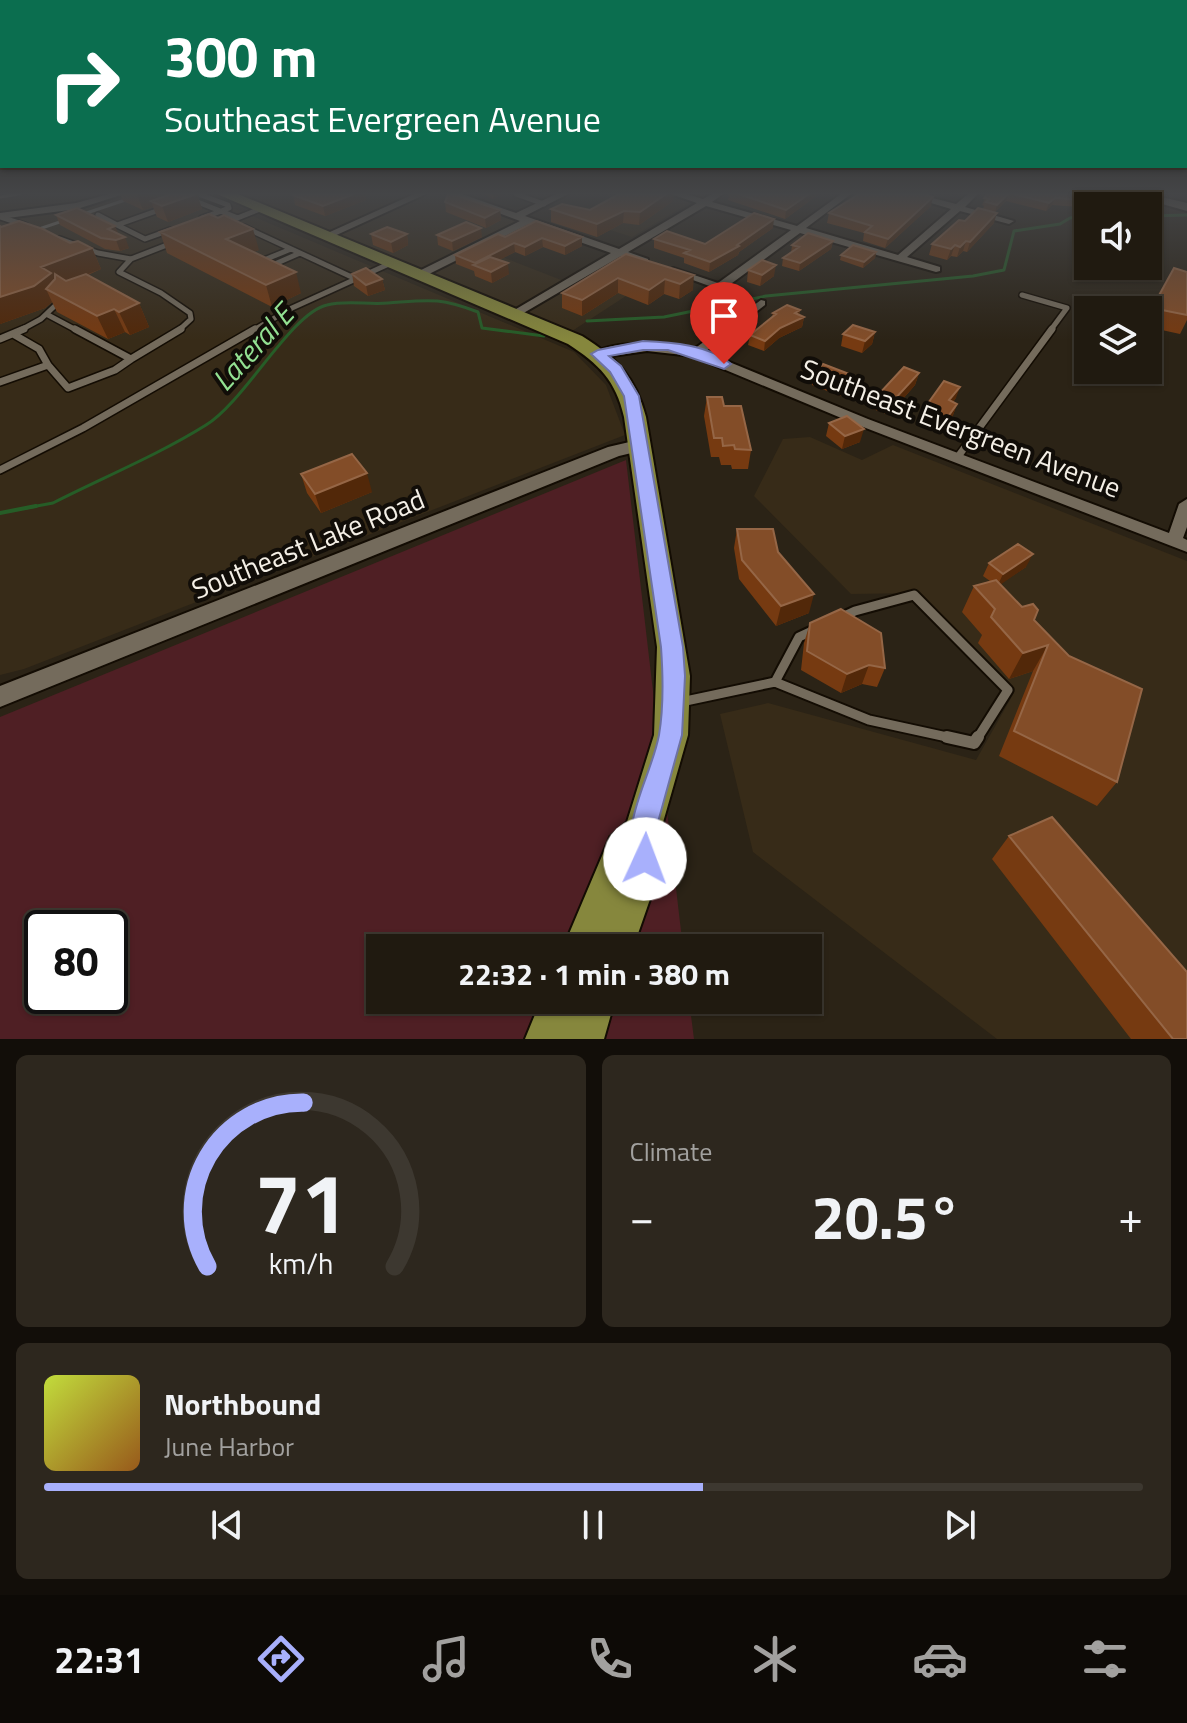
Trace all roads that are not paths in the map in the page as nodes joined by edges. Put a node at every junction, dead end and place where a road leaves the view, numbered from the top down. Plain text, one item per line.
1 (69, 242) edge
2 (168, 242) edge
3 (175, 242) edge
4 (277, 242) edge
5 (342, 242) edge
6 (485, 242) edge
7 (590, 242) edge
8 (638, 242) edge
9 (780, 242) edge
10 (845, 242) edge
11 (918, 242) edge
12 (171, 244) junction
13 (291, 249) junction
14 (300, 253) junction
15 (621, 253) junction
16 (900, 258) junction
17 (131, 259) junction
18 (391, 263) junction
19 (273, 265) junction
20 (262, 269) edge
21 (936, 269) dead end
22 (421, 274) junction
23 (356, 279) junction
24 (719, 287) junction
25 (737, 293) dead end
26 (1022, 295) dead end
27 (61, 300) edge
28 (761, 303) dead end
29 (515, 314) junction
30 (48, 315) junction
31 (13, 334) junction
32 (0, 339) edge
33 (696, 353) junction
34 (598, 354) junction
35 (131, 359) junction
36 (48, 365) junction
37 (0, 382) edge
38 (638, 446) junction
39 (957, 458) junction
40 (0, 470) edge
41 (1187, 504) edge
42 (1180, 544) edge
43 (775, 682) junction
44 (0, 697) edge
45 (672, 704) junction
46 (642, 833) junction
47 (589, 934) edge
48 (618, 934) edge
49 (557, 1014) edge
50 (590, 1014) edge
51 (547, 1039) edge
52 (582, 1039) edge

1 - 17 lane
2 - 12 lane
3 - 12 lane
4 - 13 lane
5 - 18 highway
6 - 22 street
7 - 15 street
8 - 15 street
9 - 24 street
10 - 16 street
11 - 16 street
12 - 17 lane
13 - 14 lane
13 - 19 lane
14 - 19 lane
14 - 23 lane
15 - 24 street
15 - 29 street
16 - 21 street
17 - 35 lane
18 - 22 highway
18 - 23 lane
19 - 20 lane
22 - 29 highway
23 - 40 lane
24 - 25 street
26 - 39 lane
27 - 30 lane
28 - 33 street
29 - 34 highway
30 - 31 lane
30 - 35 lane
31 - 32 lane
31 - 36 lane
33 - 34 street, Southeast Evergreen Avenue
33 - 39 street, Southeast Evergreen Avenue
34 - 38 highway
35 - 36 lane
36 - 37 lane
38 - 44 street, Southeast Lake Road
38 - 45 highway
39 - 42 street, Southeast Evergreen Avenue
41 - 42 street
43 - 43 lane
43 - 45 lane
45 - 46 highway
46 - 47 highway
46 - 48 highway
49 - 51 highway
50 - 52 highway

